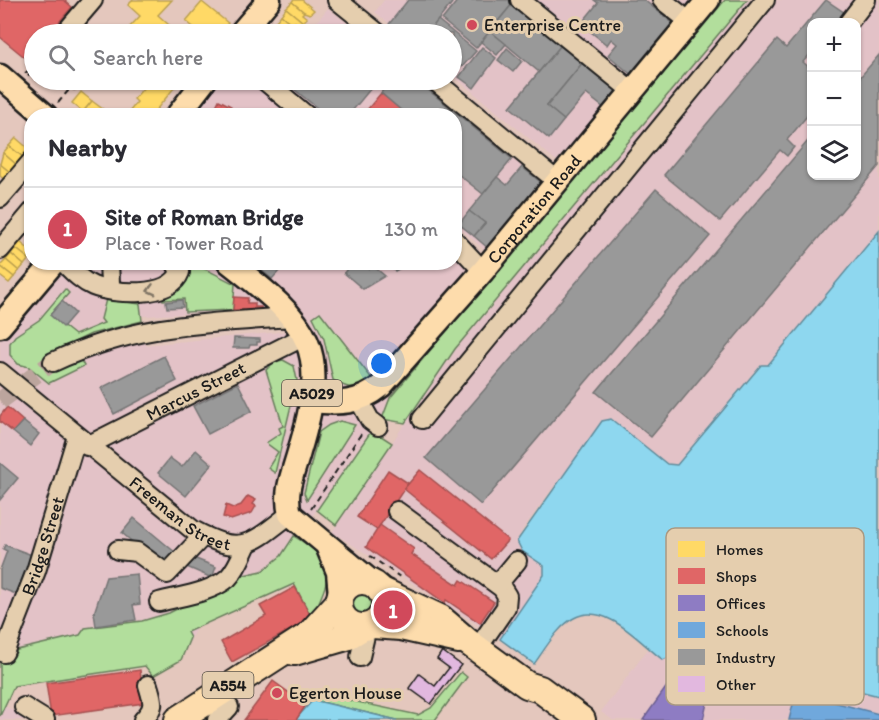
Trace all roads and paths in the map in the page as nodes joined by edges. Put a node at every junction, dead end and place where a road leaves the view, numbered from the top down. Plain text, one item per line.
1 (93, 0) edge
2 (269, 0) edge
3 (337, 0) edge
4 (520, 0) edge
5 (662, 0) edge
6 (708, 0) edge
7 (765, 0) edge
8 (866, 0) edge
9 (852, 18) edge
10 (690, 22) junction
11 (73, 24) edge
12 (249, 24) edge
13 (367, 24) edge
14 (0, 76) edge
15 (72, 90) edge
16 (276, 90) edge
17 (446, 90) edge
18 (632, 91) junction
19 (193, 92) edge
20 (49, 108) edge
21 (54, 108) edge
22 (182, 108) edge
23 (297, 108) edge
24 (24, 170) edge
25 (557, 181) junction
26 (0, 198) edge
27 (24, 222) edge
28 (462, 249) edge
29 (0, 250) edge
30 (47, 270) edge
31 (72, 270) edge
32 (109, 270) edge
33 (179, 270) edge
34 (233, 270) edge
35 (239, 270) edge
36 (483, 271) junction
37 (250, 279) junction
38 (104, 289) junction
39 (293, 317) junction
40 (0, 326) edge
41 (305, 336) junction
42 (53, 362) tunnel mouth
43 (0, 372) edge
44 (359, 400) junction
45 (311, 401) junction
46 (422, 419) dead end
47 (374, 423) joint
48 (82, 441) junction
49 (397, 511) dead end
50 (299, 514) junction
51 (202, 536) junction
52 (324, 542) junction
53 (247, 544) junction
54 (118, 550) dead end
55 (517, 561) dead end
56 (498, 584) junction
57 (377, 587) junction
58 (339, 599) junction
59 (159, 602) dead end
60 (367, 627) junction
61 (4, 643) edge
62 (472, 646) junction
63 (281, 655) junction
64 (360, 657) dead end
65 (148, 685) dead end
66 (527, 685) junction
67 (24, 707) dead end
68 (45, 720) edge
69 (143, 720) edge
70 (178, 720) edge
71 (564, 720) edge
72 (582, 720) edge

1 - 11 street
2 - 12 main road
3 - 13 street
4 - 18 street
5 - 10 street
6 - 10 main road, Corporation Road
7 - 46 street
8 - 9 street
10 - 18 main road, Corporation Road
14 - 20 main road
15 - 21 path
16 - 23 street
17 - 25 street
18 - 25 main road, Corporation Road
19 - 22 main road
24 - 26 street
25 - 36 main road, Corporation Road
27 - 29 street
28 - 36 street
30 - 40 main road
31 - 38 street
32 - 38 street
33 -> 38 street
34 - 37 main road
35 - 37 main road, A5029
36 - 44 main road, Corporation Road
37 - 39 main road, A5029
39 - 41 main road, A5029
39 - 42 street
41 - 45 main road, A5029
41 - 48 street, Marcus Street
43 - 48 street, Freeman Street
44 - 45 main road, Corporation Road
44 - 47 street
45 - 50 main road, A5029
47 - 50 path
48 - 51 street, Freeman Street
48 - 61 street, Bridge Street
49 - 56 street
50 - 52 main road
50 - 53 street, Freeman Street
51 - 53 street, Freeman Street
51 - 54 street
52 - 57 main road
52 - 58 main road
53 - 59 street
55 - 56 street
56 - 62 street
57 - 58 highway, A554
57 - 60 highway
57 - 62 highway
58 - 60 highway
58 - 63 highway, A554
60 - 62 highway
60 - 63 highway, A554
60 - 64 street
62 - 66 highway
63 - 70 highway, A554
65 - 69 street
66 - 71 highway
66 - 72 highway
67 - 68 street

